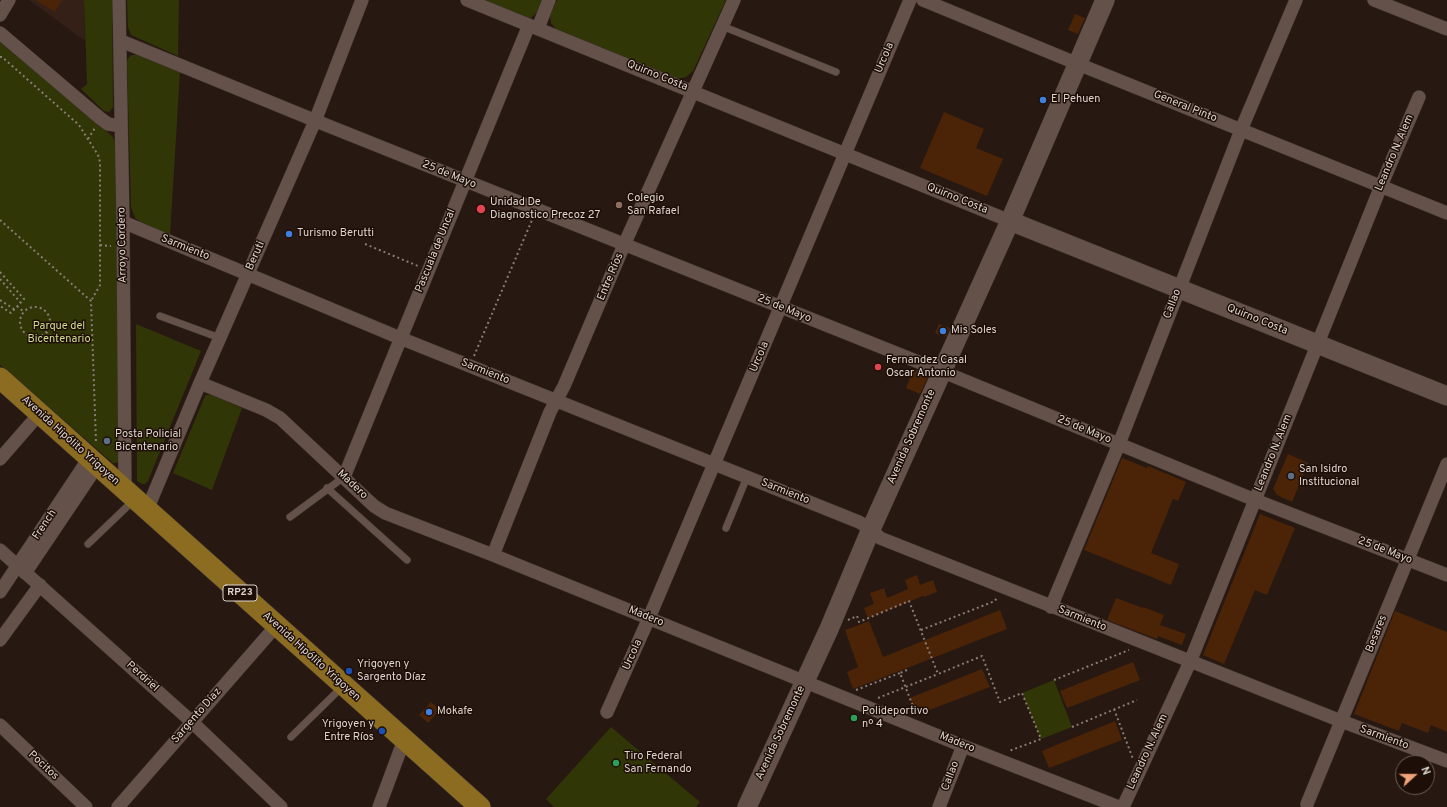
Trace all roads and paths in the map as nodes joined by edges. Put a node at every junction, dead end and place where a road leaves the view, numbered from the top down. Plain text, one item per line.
1 (9, 0) edge
2 (119, 0) edge
3 (362, 0) edge
4 (467, 0) edge
5 (550, 0) edge
6 (734, 0) edge
7 (910, 0) edge
8 (923, 0) edge
9 (1105, 0) edge
10 (1296, 0) edge
11 (1374, 0) edge
12 (0, 15) edge
13 (722, 26) junction
14 (533, 27) junction
15 (1447, 29) edge
16 (0, 33) edge
17 (120, 41) junction
18 (0, 57) edge
19 (1078, 64) junction
20 (836, 72) dead end
21 (694, 91) junction
22 (1419, 97) dead end
23 (315, 121) junction
24 (121, 126) junction
25 (1241, 130) junction
26 (845, 153) junction
27 (465, 181) junction
28 (1381, 186) junction
29 (536, 210) junction
30 (1447, 212) edge
31 (0, 220) edge
32 (1010, 221) junction
33 (123, 222) junction
34 (365, 244) dead end
35 (624, 245) junction
36 (428, 270) junction
37 (0, 272) edge
38 (248, 273) junction
39 (0, 279) edge
40 (1179, 288) junction
41 (0, 300) edge
42 (91, 301) junction
43 (20, 303) junction
44 (0, 306) edge
45 (17, 306) junction
46 (780, 308) junction
47 (14, 310) junction
48 (24, 312) junction
49 (160, 316) dead end
50 (46, 332) junction
51 (54, 338) dead end
52 (220, 338) junction
53 (400, 338) junction
54 (1318, 344) junction
55 (470, 366) junction
56 (941, 371) junction
57 (0, 378) edge
58 (200, 383) junction
59 (1447, 396) edge
60 (556, 400) junction
61 (40, 413) junction
62 (1119, 444) junction
63 (0, 459) edge
64 (93, 462) junction
65 (714, 464) junction
66 (1447, 464) edge
67 (747, 477) junction
68 (344, 478) junction
69 (327, 488) junction
70 (136, 500) junction
71 (1255, 500) junction
72 (290, 517) dead end
73 (726, 528) dead end
74 (870, 529) junction
75 (88, 544) dead end
76 (0, 550) edge
77 (493, 555) junction
78 (1408, 559) junction
79 (407, 560) dead end
80 (21, 569) junction
81 (1447, 575) edge
82 (40, 585) junction
83 (0, 592) edge
84 (995, 601) dead end
85 (1051, 607) junction
86 (649, 618) junction
87 (276, 626) junction
88 (829, 629) junction
89 (921, 630) junction
90 (0, 640) edge
91 (1144, 644) junction
92 (1190, 662) junction
93 (907, 670) dead end
94 (900, 673) junction
95 (938, 674) junction
96 (1054, 680) dead end
97 (805, 682) junction
98 (343, 685) junction
99 (906, 687) junction
100 (842, 696) junction
101 (1137, 700) dead end
102 (863, 704) junction
103 (1114, 709) junction
104 (607, 712) dead end
105 (916, 715) dead end
106 (1341, 721) junction
107 (192, 722) junction
108 (0, 725) edge
109 (1072, 727) dead end
110 (291, 738) dead end
111 (404, 740) junction
112 (963, 746) junction
113 (993, 758) junction
114 (1447, 761) edge
115 (1138, 773) junction
116 (1307, 804) dead end
117 (86, 807) edge
118 (118, 807) edge
119 (281, 807) edge
120 (379, 807) edge
121 (480, 807) edge
122 (747, 807) edge
123 (939, 807) edge
124 (1119, 807) edge
125 (1122, 807) edge

1 - 12 street
2 - 17 street, Arroyo Cordero
3 - 23 street, Beruti
4 - 14 street, Quirno Costa
5 - 14 street, Pascuala de Uncal
6 - 13 street, Entre Ríos
7 - 26 street, Urcola
8 - 19 street, General Pinto
9 - 19 main road, Avenida Sobremonte
10 - 25 street, Callao
11 - 15 street
13 - 20 lane
13 - 21 street, Entre Ríos
14 - 21 street, Quirno Costa
14 - 27 street, Pascuala de Uncal
16 - 24 street
17 - 23 street, 25 de Mayo
17 - 24 street, Arroyo Cordero
18 - 42 path
19 - 25 street, General Pinto
19 - 32 main road, Avenida Sobremonte
21 - 26 street, Quirno Costa
21 - 35 street, Entre Ríos
22 - 28 street, Leandro N. Alem
23 - 27 street, 25 de Mayo
23 - 38 street, Beruti
24 - 33 street, Arroyo Cordero
25 - 28 street, General Pinto
25 - 40 street, Callao
26 - 32 street, Quirno Costa
26 - 46 street, Urcola
27 - 29 street, 25 de Mayo
27 - 36 street, Pascuala de Uncal
28 - 30 street, General Pinto
28 - 54 street, Leandro N. Alem
29 - 35 street, 25 de Mayo
29 - 55 path
31 - 42 path
32 - 40 main road, Quirno Costa
32 - 56 main road, Avenida Sobremonte
33 - 38 street, Sarmiento
33 - 70 street, Arroyo Cordero
34 - 36 path
35 - 46 street, 25 de Mayo
35 - 60 street, Entre Ríos
36 - 53 street, Pascuala de Uncal
37 - 43 path
38 - 52 street, Beruti
38 - 53 street, Sarmiento
39 - 43 path
40 - 54 main road, Quirno Costa
40 - 62 street, Callao
41 - 47 path
42 - 64 path
43 - 45 path
44 - 47 path
45 - 47 path
45 - 48 path
46 - 56 street, 25 de Mayo
46 - 65 street, Urcola
48 - 50 path
48 - 50 path
49 - 52 lane
50 - 51 path
52 - 58 street, Beruti
53 - 55 street, Sarmiento
53 - 68 street, Pascuala de Uncal
54 - 59 main road, Quirno Costa
54 - 71 street, Leandro N. Alem
55 - 60 street, Sarmiento
56 - 62 street, 25 de Mayo
56 - 74 main road, Avenida Sobremonte
57 - 61 main road, Avenida Hipólito Yrigoyen / RP23
58 - 68 street, Madero
58 - 70 street, Beruti
60 - 65 street, Sarmiento
60 - 77 street, Entre Ríos
61 - 63 street
61 - 64 main road, Avenida Hipólito Yrigoyen / RP23
62 - 71 street, 25 de Mayo
62 - 85 street, Callao
64 - 70 main road, Avenida Hipólito Yrigoyen / RP23
64 - 80 street, French
65 - 67 street, Sarmiento
65 - 86 street, Urcola
66 - 78 street, Besares
67 - 73 lane
67 - 74 street, Sarmiento
68 - 69 lane
68 - 77 street, Madero
69 - 72 lane
69 - 79 lane
70 - 75 lane
70 - 87 main road, Avenida Hipólito Yrigoyen / RP23
71 - 78 street, 25 de Mayo
71 - 92 street, Leandro N. Alem
74 - 85 street, Sarmiento
74 - 88 main road, Avenida Sobremonte
76 - 80 street, Perdriel
77 - 86 street, Madero
78 - 81 street, 25 de Mayo
78 - 106 street, Besares
80 - 82 street, Perdriel
80 - 83 street, French
82 - 90 street
82 - 107 street, Perdriel
84 - 89 path
85 - 91 street, Sarmiento
86 - 97 street, Madero
86 - 104 street, Urcola
87 - 98 main road, Avenida Hipólito Yrigoyen / RP23
87 - 107 street, Sargento Díaz
88 - 89 path
88 - 97 main road, Avenida Sobremonte
89 - 95 path
91 - 92 street, Sarmiento
91 - 96 path
92 - 106 street, Sarmiento
92 - 115 street, Leandro N. Alem
93 - 94 path
94 - 99 path
94 - 100 path
95 - 99 path
95 - 113 path
97 - 100 street, Madero
97 - 122 main road, Avenida Sobremonte
98 - 110 lane
98 - 111 main road, Avenida Hipólito Yrigoyen / RP23
99 - 102 path
99 - 105 path
100 - 102 street, Madero
101 - 103 path
102 - 112 street, Madero
103 - 109 path
103 - 115 path
106 - 114 street, Sarmiento
106 - 116 street, Besares
107 - 118 street, Sargento Díaz
107 - 119 street, Perdriel
108 - 117 street, Pocitos
111 - 120 street
111 - 121 main road, Avenida Hipólito Yrigoyen / RP23
112 - 113 street, Madero
112 - 123 street, Callao
113 - 124 street, Madero
115 - 125 street, Leandro N. Alem

